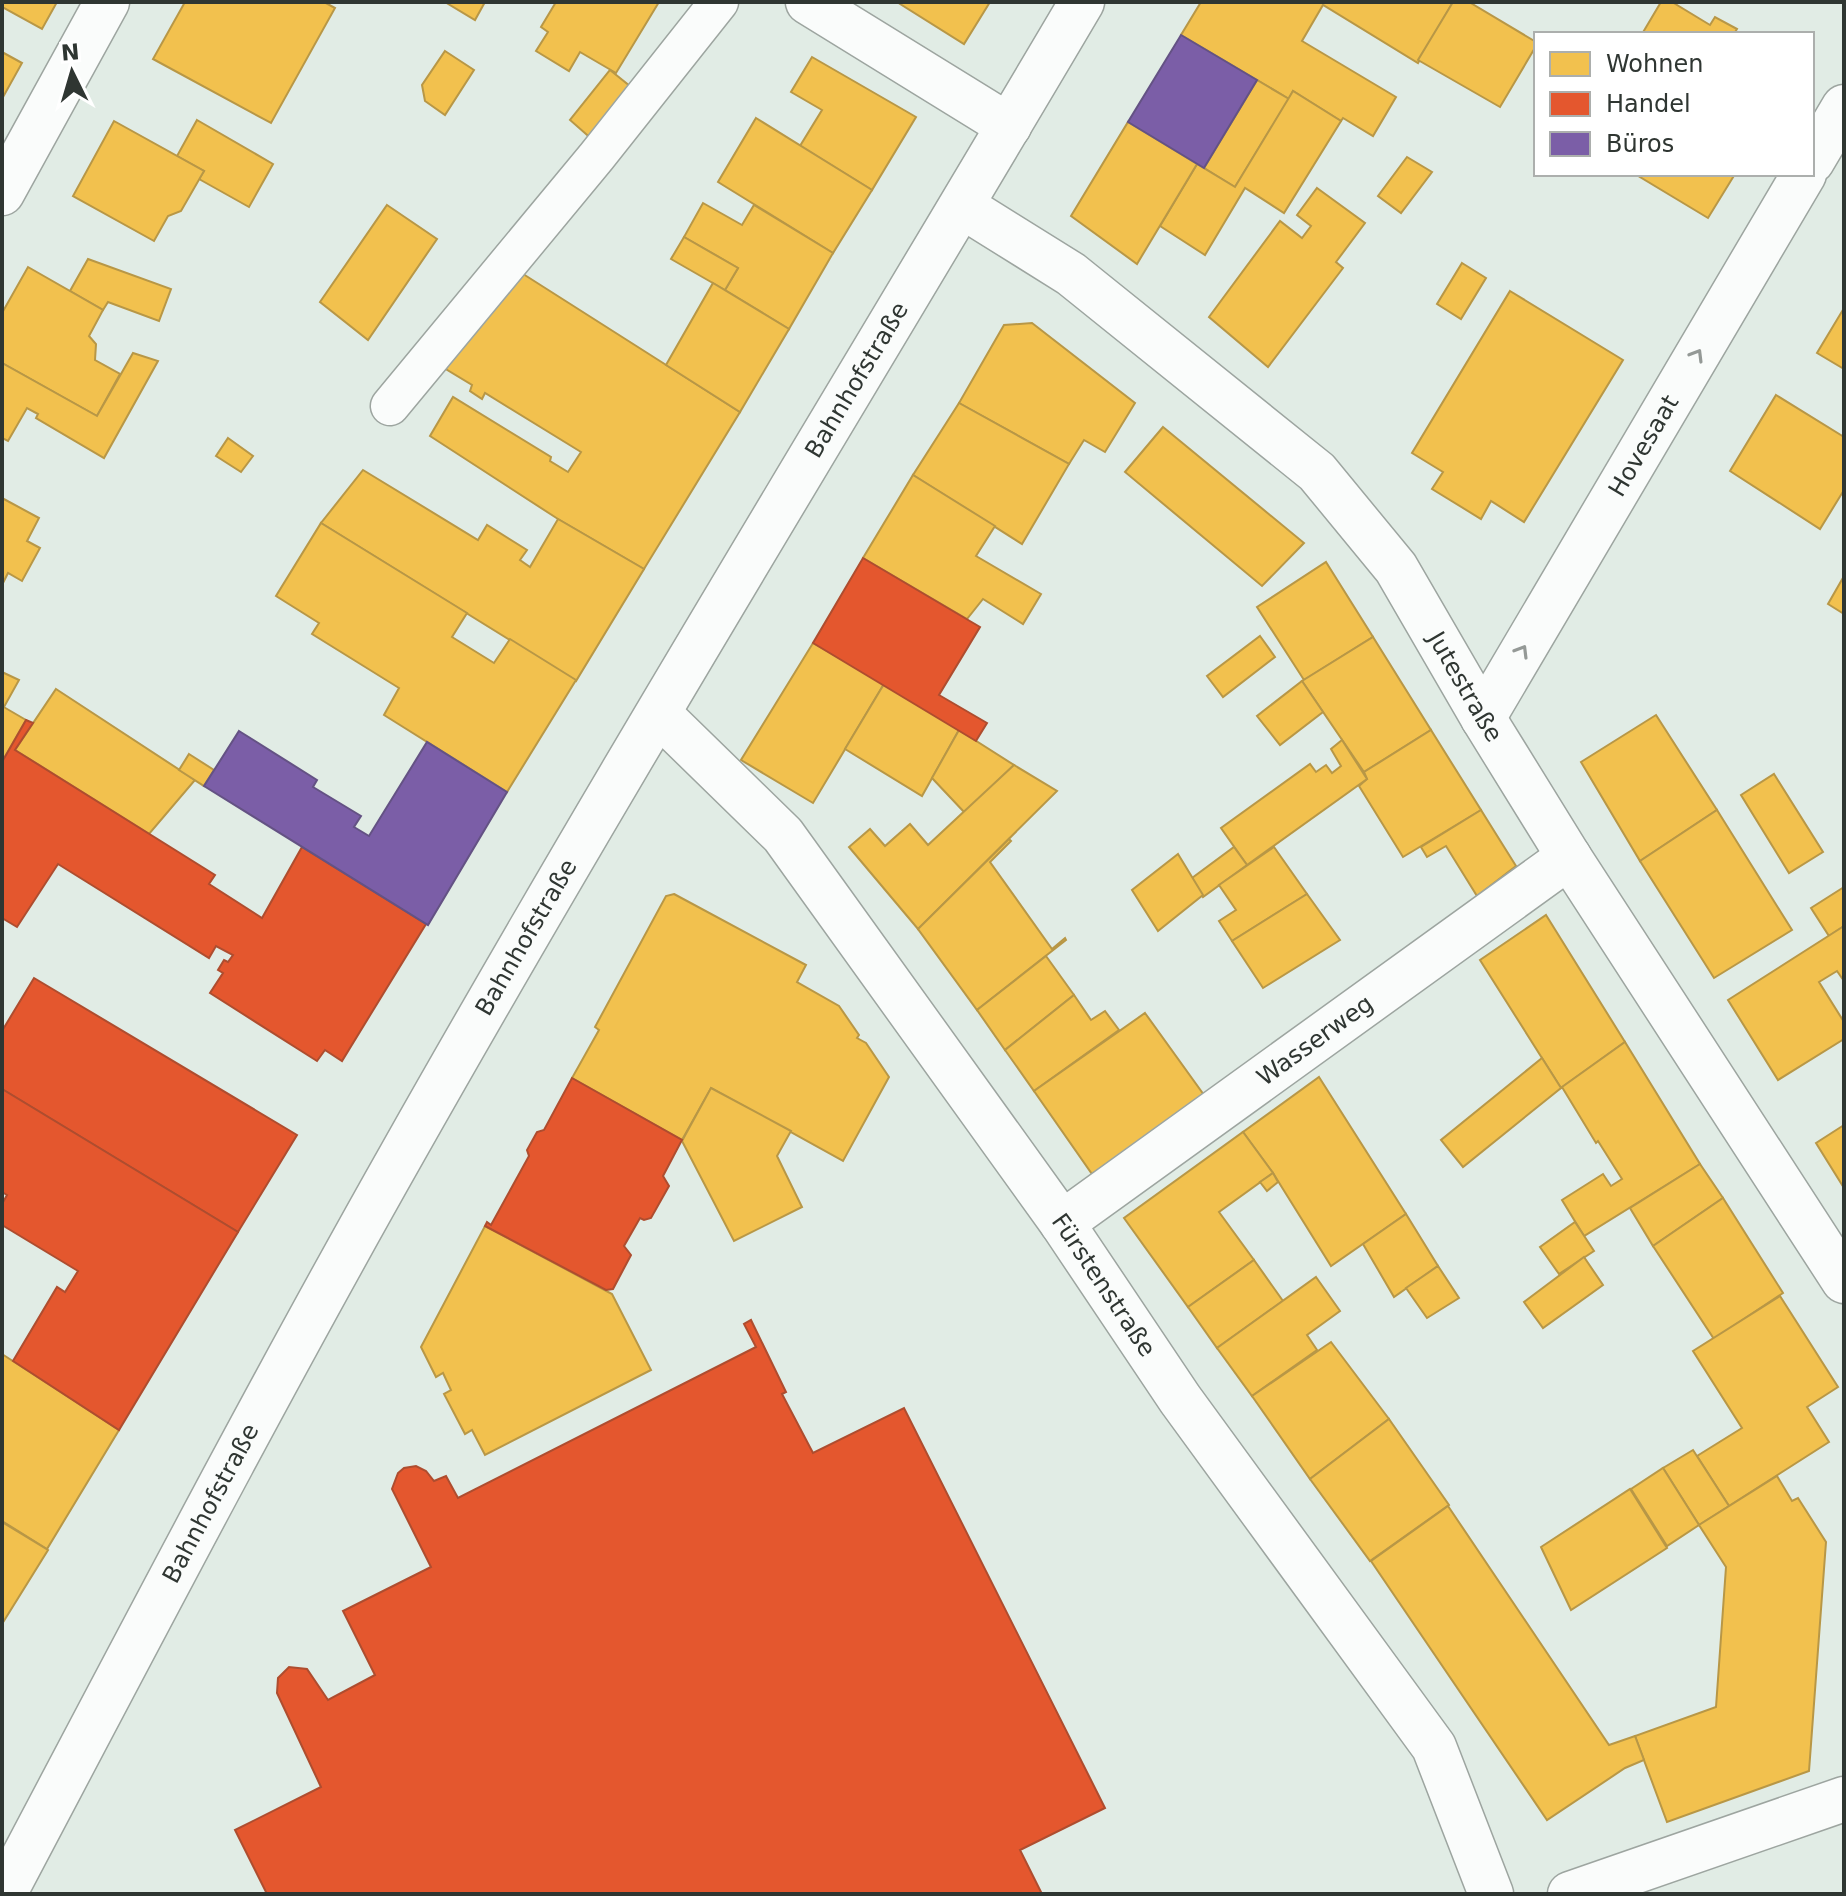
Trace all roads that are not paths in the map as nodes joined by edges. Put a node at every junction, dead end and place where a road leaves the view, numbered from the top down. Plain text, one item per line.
1 (107, 2) edge
2 (719, 2) edge
3 (808, 2) edge
4 (1082, 2) edge
5 (1844, 107) edge
6 (1009, 126) junction
7 (1814, 158) edge
8 (1803, 176) edge
9 (2, 193) edge
10 (962, 206) junction
11 (390, 406) dead end
12 (659, 714) junction
13 (1483, 718) junction
14 (1569, 857) junction
15 (1062, 1223) junction
16 (1844, 1281) edge
17 (1844, 1799) edge
18 (4, 1894) edge
19 (1491, 1894) edge
20 (1570, 1894) edge

1 - 9 street
2 - 11 lane
3 - 6 street
4 - 6 street, Bahnhofstraße
5 - 7 street
6 - 10 street, Bahnhofstraße
13 -> 8 street, Hovesaat
10 - 12 street, Bahnhofstraße
10 - 13 street, Jutestraße
12 - 15 street, Fürstenstraße
12 - 18 street, Bahnhofstraße
13 - 14 street, Jutestraße
14 - 15 street, Wasserweg
14 - 16 street, Jutestraße
15 - 19 street, Fürstenstraße
17 - 20 street

